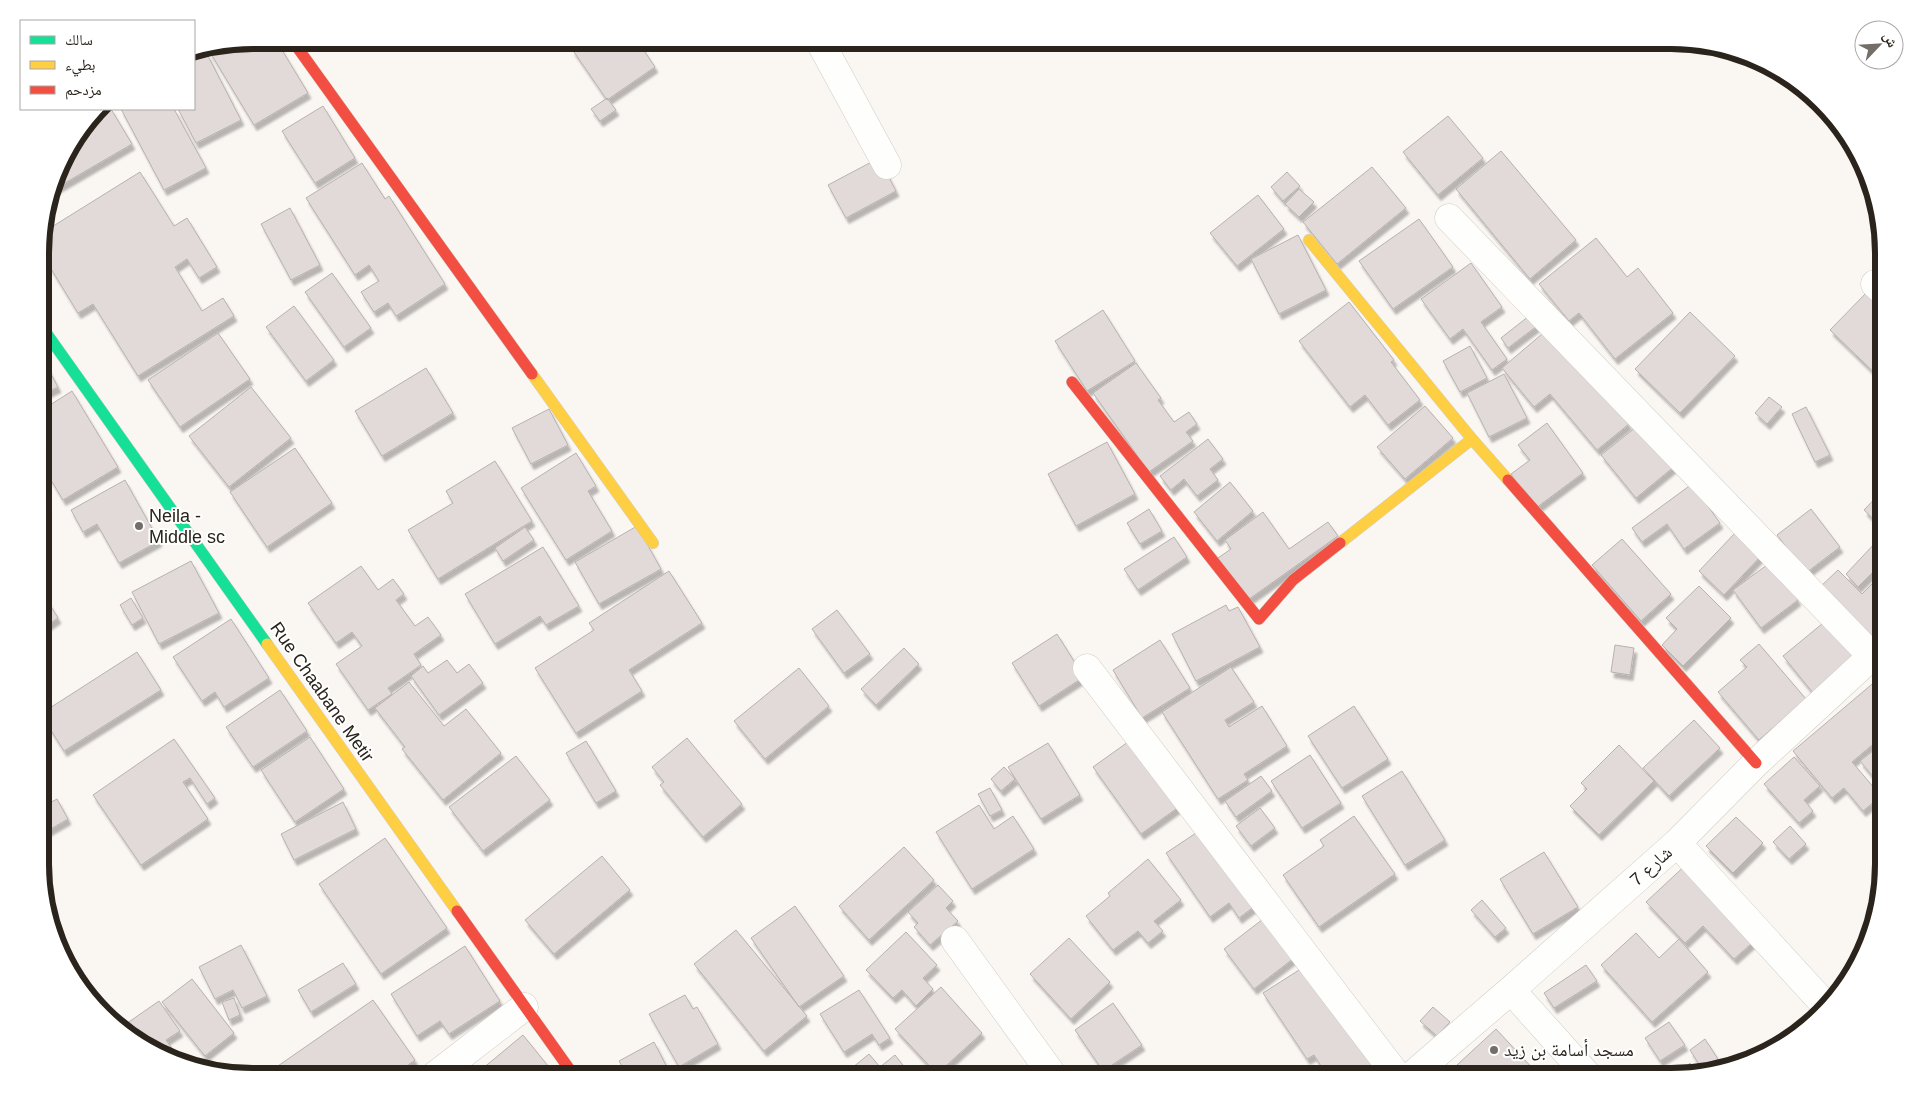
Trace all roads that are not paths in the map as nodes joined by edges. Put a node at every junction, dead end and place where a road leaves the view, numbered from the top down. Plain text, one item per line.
1 (298, 49) edge
2 (823, 49) edge
3 (887, 165) dead end
4 (1450, 218) dead end
5 (1309, 240) dead end
6 (49, 337) edge
7 (1072, 382) dead end
8 (1472, 439) junction
9 (653, 543) dead end
10 (1875, 649) edge
11 (1875, 655) edge
12 (1087, 668) dead end
13 (1756, 763) junction
14 (1677, 842) junction
15 (955, 940) dead end
16 (1510, 990) junction
17 (1822, 1002) edge
18 (524, 1006) junction
19 (445, 1068) edge
20 (569, 1068) edge
21 (1047, 1068) edge
22 (1391, 1068) edge
23 (1420, 1068) edge
24 (1581, 1068) edge

1 - 9 street
2 - 3 street
4 - 10 street
5 - 8 street
6 - 18 street, Rue Chaabane Metir
7 - 8 street
8 - 13 street
11 - 13 street, شارع 7
12 - 22 street
13 - 14 street, شارع 7
14 - 16 street, شارع 7
14 - 17 street
15 - 21 street
16 - 23 street, شارع 7
16 - 24 street
18 - 19 street
18 - 20 street, Rue Chaabane Metir

